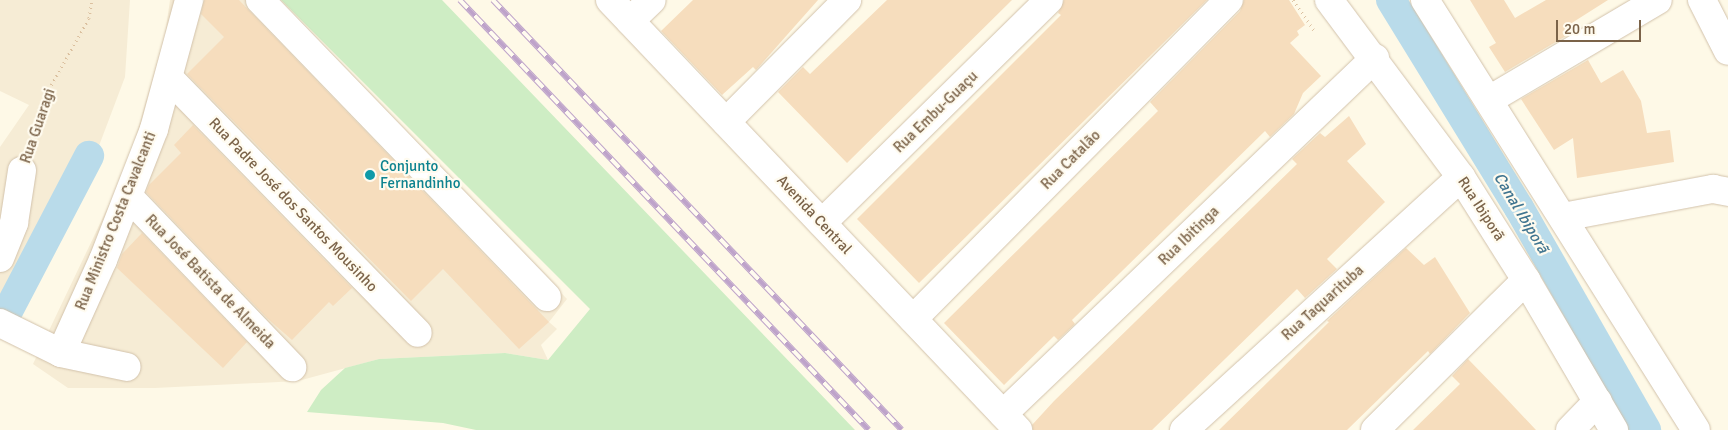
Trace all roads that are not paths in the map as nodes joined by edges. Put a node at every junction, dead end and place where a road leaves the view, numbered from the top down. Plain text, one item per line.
1 (188, 0) edge
2 (260, 0) edge
3 (610, 0) edge
4 (652, 0) edge
5 (847, 0) edge
6 (1049, 0) edge
7 (1229, 0) edge
8 (1329, 0) edge
9 (1425, 0) edge
10 (1658, 0) edge
11 (1702, 0) edge
12 (630, 21) junction
13 (1728, 51) edge
14 (1376, 58) junction
15 (169, 78) junction
16 (1489, 100) junction
17 (726, 122) junction
18 (22, 171) road end
19 (1461, 177) junction
20 (1728, 192) edge
21 (129, 197) junction
22 (1563, 217) junction
23 (822, 223) junction
24 (0, 258) edge
25 (1526, 280) junction
26 (547, 297) dead end
27 (914, 320) junction
28 (0, 323) edge
29 (418, 333) dead end
30 (60, 353) junction
31 (127, 367) dead end
32 (292, 367) dead end
33 (1598, 401) junction
34 (1011, 422) edge
35 (1184, 430) edge
36 (1375, 430) edge
37 (1570, 430) edge
38 (1614, 430) edge
39 (1696, 430) edge

1 - 15 street, Rua Ministro Costa Cavalcanti
2 - 26 street
3 - 12 street, Avenida Central
4 - 12 street
5 - 17 street
6 - 23 street, Rua Embu-Guaçu
7 - 27 street, Rua Catalão
8 - 14 street, Rua Ibiporã
9 - 16 street
10 - 16 street
11 - 13 street
12 - 17 street, Avenida Central
14 - 19 street, Rua Ibiporã
14 - 34 street, Rua Ibitinga
15 - 21 street, Rua Ministro Costa Cavalcanti
15 - 29 street, Rua Padre José dos Santos Mousinho
16 - 22 street
17 - 23 street, Avenida Central
18 - 24 street, Rua Guaragi
19 - 25 street, Rua Ibiporã
19 - 35 street, Rua Taquarituba
20 - 22 street
21 - 30 street, Rua Ministro Costa Cavalcanti
21 - 32 street, Rua José Batista de Almeida
22 - 39 street
23 - 27 street, Avenida Central
25 - 33 street, Rua Ibiporã
25 - 36 street
27 - 34 street, Avenida Central
28 - 30 street
30 - 31 street
33 - 37 street
33 - 38 street, Rua Ibiporã

